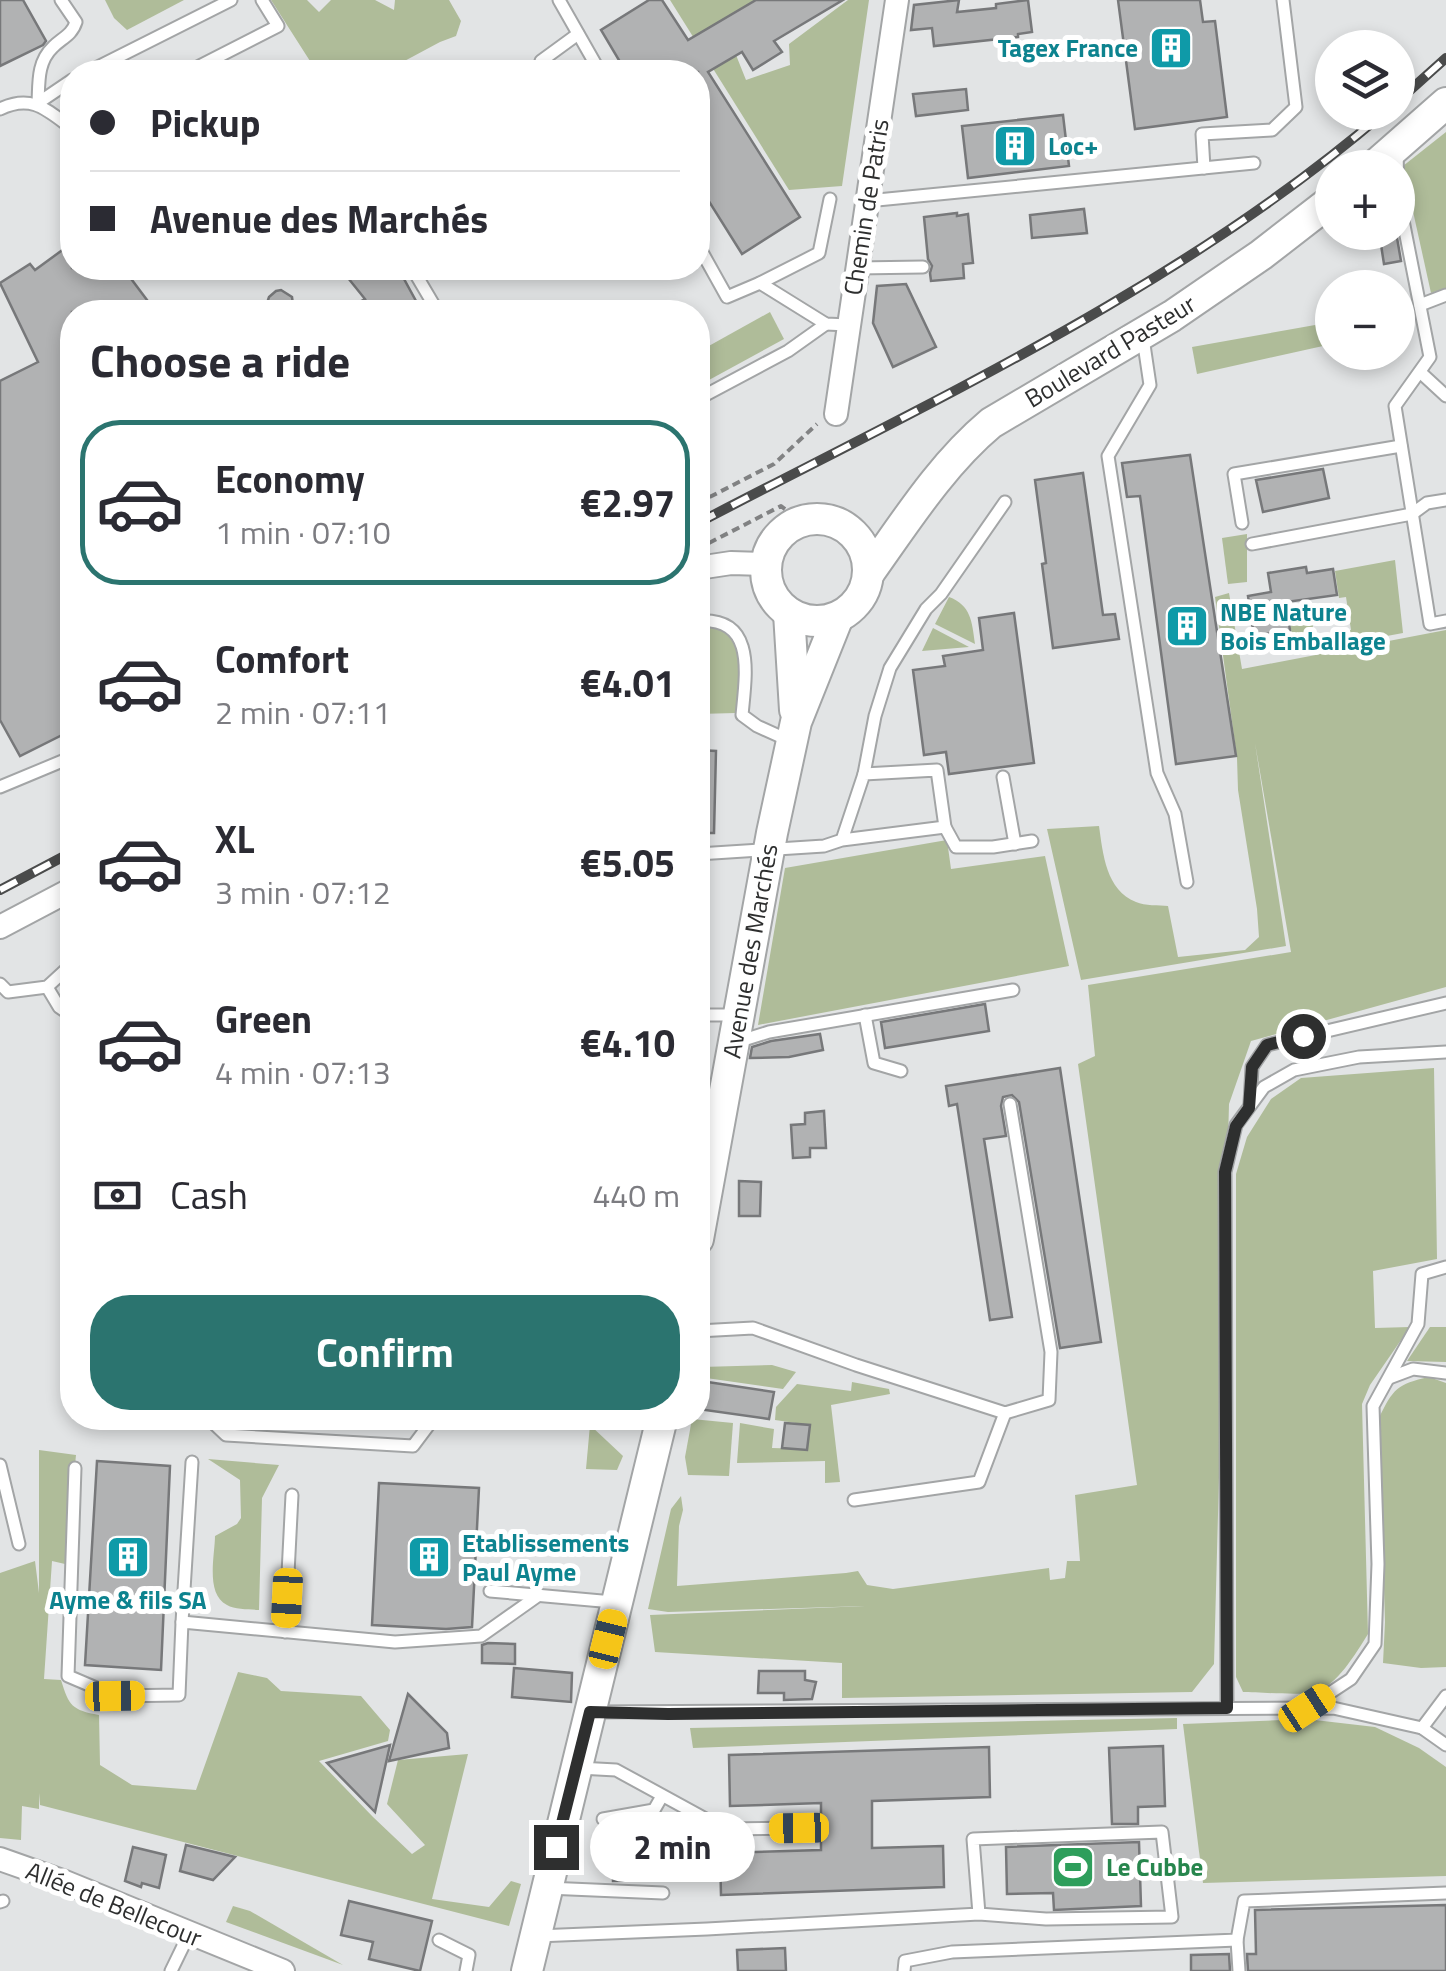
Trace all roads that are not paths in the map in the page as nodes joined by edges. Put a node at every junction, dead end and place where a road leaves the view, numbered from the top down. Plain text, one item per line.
1 (61, 0) edge
2 (231, 0) edge
3 (262, 0) edge
4 (559, 0) edge
5 (897, 0) edge
6 (1283, 0) edge
7 (578, 34) junction
8 (112, 60) edge
9 (211, 60) edge
10 (542, 60) edge
11 (593, 60) edge
12 (60, 88) edge
13 (38, 103) junction
14 (1446, 103) edge
15 (0, 108) edge
16 (60, 120) edge
17 (1397, 146) junction
18 (1392, 150) edge
19 (1254, 163) dead end
20 (1204, 168) junction
21 (830, 199) dead end
22 (867, 202) junction
23 (1315, 213) edge
24 (710, 267) edge
25 (923, 267) dead end
26 (857, 268) junction
27 (760, 283) junction
28 (1446, 295) edge
29 (1420, 305) junction
30 (837, 324) junction
31 (1142, 334) junction
32 (1420, 372) junction
33 (710, 394) edge
34 (1446, 396) edge
35 (836, 414) road end
36 (1401, 446) junction
37 (1446, 500) edge
38 (1006, 502) dead end
39 (1412, 514) junction
40 (906, 521) junction
41 (1242, 523) dead end
42 (854, 533) junction
43 (1252, 544) dead end
44 (766, 564) junction
45 (710, 566) edge
46 (869, 573) junction
47 (788, 613) junction
48 (838, 617) junction
49 (710, 620) edge
50 (1446, 621) edge
51 (794, 732) junction
52 (60, 762) edge
53 (864, 774) junction
54 (1004, 777) dead end
55 (0, 787) edge
56 (945, 827) junction
57 (842, 840) junction
58 (1032, 841) dead end
59 (1015, 844) junction
60 (768, 851) junction
61 (710, 853) edge
62 (1188, 882) dead end
63 (60, 895) edge
64 (0, 927) edge
65 (60, 975) edge
66 (0, 984) edge
67 (46, 988) junction
68 (1013, 990) dead end
69 (1446, 1003) edge
70 (60, 1009) edge
71 (865, 1015) junction
72 (710, 1019) edge
73 (736, 1029) junction
74 (1446, 1052) edge
75 (901, 1071) dead end
76 (1010, 1104) dead end
77 (1249, 1108) junction
78 (710, 1173) edge
79 (1446, 1267) edge
80 (710, 1330) edge
81 (1446, 1373) edge
82 (1389, 1378) junction
83 (1005, 1414) junction
84 (221, 1430) edge
85 (425, 1430) edge
86 (659, 1430) edge
87 (192, 1462) dead end
88 (0, 1464) edge
89 (75, 1468) dead end
90 (292, 1495) dead end
91 (854, 1500) dead end
92 (19, 1544) dead end
93 (490, 1591) dead end
94 (539, 1596) junction
95 (617, 1602) junction
96 (182, 1622) junction
97 (285, 1632) junction
98 (1446, 1696) edge
99 (1227, 1708) junction
100 (1307, 1708) junction
101 (590, 1712) junction
102 (1422, 1728) junction
103 (1446, 1745) edge
104 (575, 1768) junction
105 (662, 1796) junction
106 (603, 1819) dead end
107 (799, 1828) dead end
108 (0, 1859) edge
109 (547, 1888) junction
110 (1446, 1893) edge
111 (663, 1894) dead end
112 (979, 1914) junction
113 (189, 1934) junction
114 (536, 1936) junction
115 (439, 1940) dead end
116 (1237, 1940) junction
117 (171, 1971) edge
118 (283, 1971) edge
119 (466, 1971) edge
120 (527, 1971) edge
121 (904, 1971) edge
122 (1239, 1971) edge

1 - 13 lane
2 - 8 lane
3 - 9 lane
4 - 7 lane
5 - 22 street, Chemin de Patris
6 - 20 lane
7 - 10 lane
7 - 11 lane
12 - 13 lane
13 - 15 lane
13 - 16 lane
14 - 17 street
17 - 18 street
17 - 29 lane
19 - 20 lane
20 - 22 lane
21 - 27 lane
22 - 26 street, Chemin de Patris
23 - 31 street, Boulevard Pasteur
24 - 27 lane
25 - 26 lane
26 - 30 street, Chemin de Patris
27 - 30 lane
28 - 29 lane
29 - 32 lane
30 - 33 lane
30 - 35 street, Chemin de Patris
31 - 40 street, Boulevard Pasteur
31 - 62 lane
32 - 34 lane
32 - 36 lane
36 - 39 lane
36 - 41 lane
37 - 39 lane
38 - 53 lane
39 - 43 lane
39 - 50 lane
40 - 42 street
40 - 46 street, Boulevard Pasteur
42 - 44 street
42 - 46 street
44 - 45 street
44 - 47 street
46 - 48 street
47 - 48 street
47 - 51 street, Avenue des Marchés
48 - 51 street, Avenue des Marchés
49 - 51 lane
51 - 60 street, Avenue des Marchés
52 - 55 lane
53 - 56 lane
53 - 57 lane
54 - 59 lane
56 - 57 lane
56 - 59 lane
57 - 60 lane
58 - 59 lane
60 - 61 lane
60 - 73 street, Avenue des Marchés
63 - 64 street
65 - 67 lane
66 - 67 lane
67 - 70 lane
68 - 71 lane
69 - 77 lane
71 - 73 lane
71 - 75 lane
72 - 73 lane
73 - 78 street, Avenue des Marchés
74 - 77 lane
76 - 83 lane
77 - 99 lane
79 - 82 lane
80 - 83 lane
81 - 82 lane
82 - 100 lane
83 - 91 lane
84 - 85 lane
86 - 95 street
87 - 96 lane
88 - 92 lane
89 - 96 lane
90 - 97 lane
93 - 94 lane
94 - 95 lane
94 - 97 lane
95 - 101 street
96 - 97 lane
98 - 102 lane
99 - 100 lane
99 - 101 lane
100 - 102 lane
101 - 104 street
102 - 103 lane
104 - 105 lane
104 - 109 street
105 - 106 lane
105 - 107 lane
108 - 113 street, Allée de Bellecour
109 - 111 lane
109 - 114 street
110 - 116 lane
112 - 112 lane
112 - 114 lane
113 - 117 lane
113 - 118 street, Allée de Bellecour
114 - 120 street
115 - 119 lane
116 - 121 lane
116 - 122 lane

